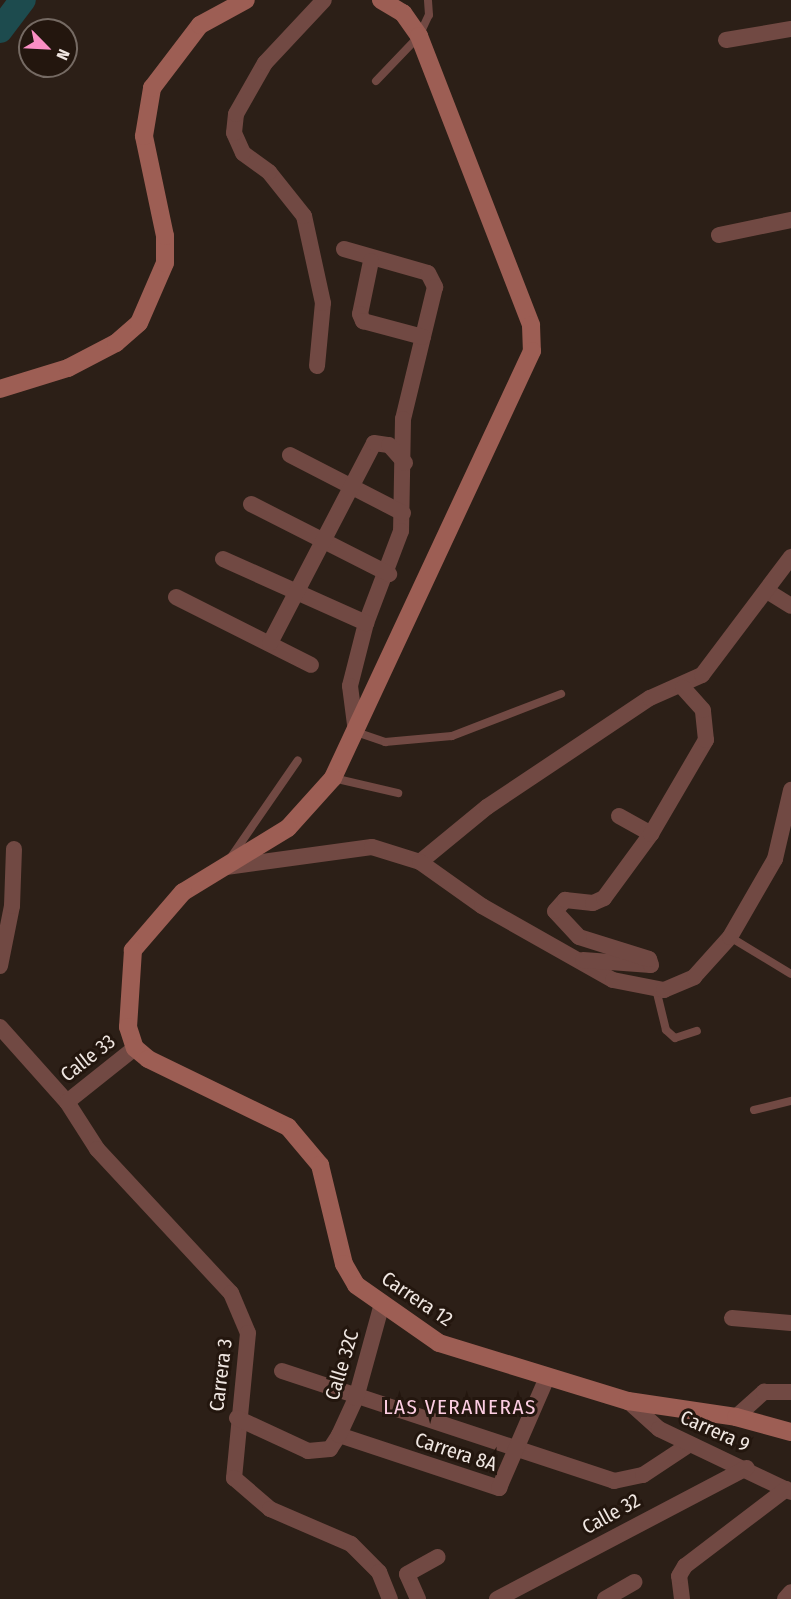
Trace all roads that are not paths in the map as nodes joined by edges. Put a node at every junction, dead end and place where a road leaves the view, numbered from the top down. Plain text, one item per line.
1 (246, 0) edge
2 (324, 0) edge
3 (381, 0) edge
4 (428, 0) edge
5 (791, 29) edge
6 (419, 36) junction
7 (726, 40) dead end
8 (376, 81) dead end
9 (791, 220) edge
10 (719, 235) dead end
11 (344, 249) dead end
12 (371, 261) junction
13 (423, 336) junction
14 (317, 366) dead end
15 (0, 389) edge
16 (290, 455) dead end
17 (405, 463) junction
18 (351, 485) junction
19 (250, 504) dead end
20 (403, 513) junction
21 (324, 540) junction
22 (791, 557) edge
23 (223, 559) dead end
24 (389, 574) junction
25 (297, 590) junction
26 (767, 591) junction
27 (176, 597) dead end
28 (791, 606) edge
29 (366, 623) junction
30 (270, 643) junction
31 (311, 665) dead end
32 (682, 688) junction
33 (561, 694) dead end
34 (356, 732) junction
35 (298, 760) dead end
36 (333, 778) junction
37 (791, 790) edge
38 (398, 793) dead end
39 (619, 816) dead end
40 (651, 834) junction
41 (14, 849) dead end
42 (420, 862) junction
43 (226, 867) junction
44 (730, 937) junction
45 (576, 959) junction
46 (0, 966) edge
47 (791, 974) edge
48 (656, 988) junction
49 (0, 1027) edge
50 (697, 1031) dead end
51 (135, 1048) junction
52 (791, 1101) edge
53 (67, 1102) junction
54 (754, 1110) dead end
55 (381, 1307) junction
56 (732, 1318) dead end
57 (791, 1323) edge
58 (282, 1371) dead end
59 (546, 1380) junction
60 (791, 1392) edge
61 (356, 1398) junction
62 (627, 1401) junction
63 (736, 1417) junction
64 (237, 1418) junction
65 (791, 1432) edge
66 (339, 1435) junction
67 (690, 1444) junction
68 (518, 1450) junction
69 (747, 1468) junction
70 (789, 1490) edge
71 (438, 1557) dead end
72 (634, 1582) dead end
73 (791, 1592) edge
74 (507, 1598) edge
75 (390, 1599) edge
76 (418, 1599) edge
77 (605, 1599) edge
78 (682, 1599) edge
79 (785, 1599) edge

1 - 15 street
2 - 14 street
3 - 6 street
4 - 6 lane
5 - 7 street
6 - 8 lane
6 - 34 street
9 - 10 street
11 - 12 street
12 - 13 street
12 - 13 street
13 - 17 street
16 - 18 street
17 - 18 street
17 - 20 street
18 - 20 street
18 - 21 street
19 - 21 street
20 - 24 street
21 - 24 street
21 - 25 street
22 - 26 street
23 - 25 street
24 - 29 street
25 - 29 street
25 - 30 street
26 - 28 street
26 - 32 street
27 - 30 street
29 - 34 street
30 - 31 street
32 - 40 street
32 - 42 street
33 - 34 lane
34 - 36 street
35 - 43 lane
36 - 38 lane
36 - 43 street
37 - 44 street
39 - 40 street
40 - 45 street
41 - 46 street
42 - 43 street
42 - 45 street
43 - 51 street
44 - 47 lane
44 - 48 street
45 - 48 street
48 - 50 lane
49 - 53 street, Carrera 3
51 - 53 street, Calle 33
51 - 55 street, Carrera 12
52 - 54 lane
53 - 64 street, Carrera 3
55 - 59 street, Carrera 12
55 - 61 street, Calle 32C
56 - 57 street
58 - 61 street
59 - 62 street, Carrera 12
59 - 68 street
60 - 63 street
61 - 66 street, Calle 32C
61 - 68 street
62 - 63 street, Carrera 12
62 - 67 street, Carrera 9
63 - 65 street, Carrera 12
64 - 66 street
64 - 75 street, Carrera 3
66 - 68 street, Carrera 8A
67 - 68 street
67 - 69 street, Carrera 9
69 - 70 street, Carrera 9
69 - 74 street, Calle 32
70 - 78 street
71 - 76 street
72 - 77 street
73 - 79 street

